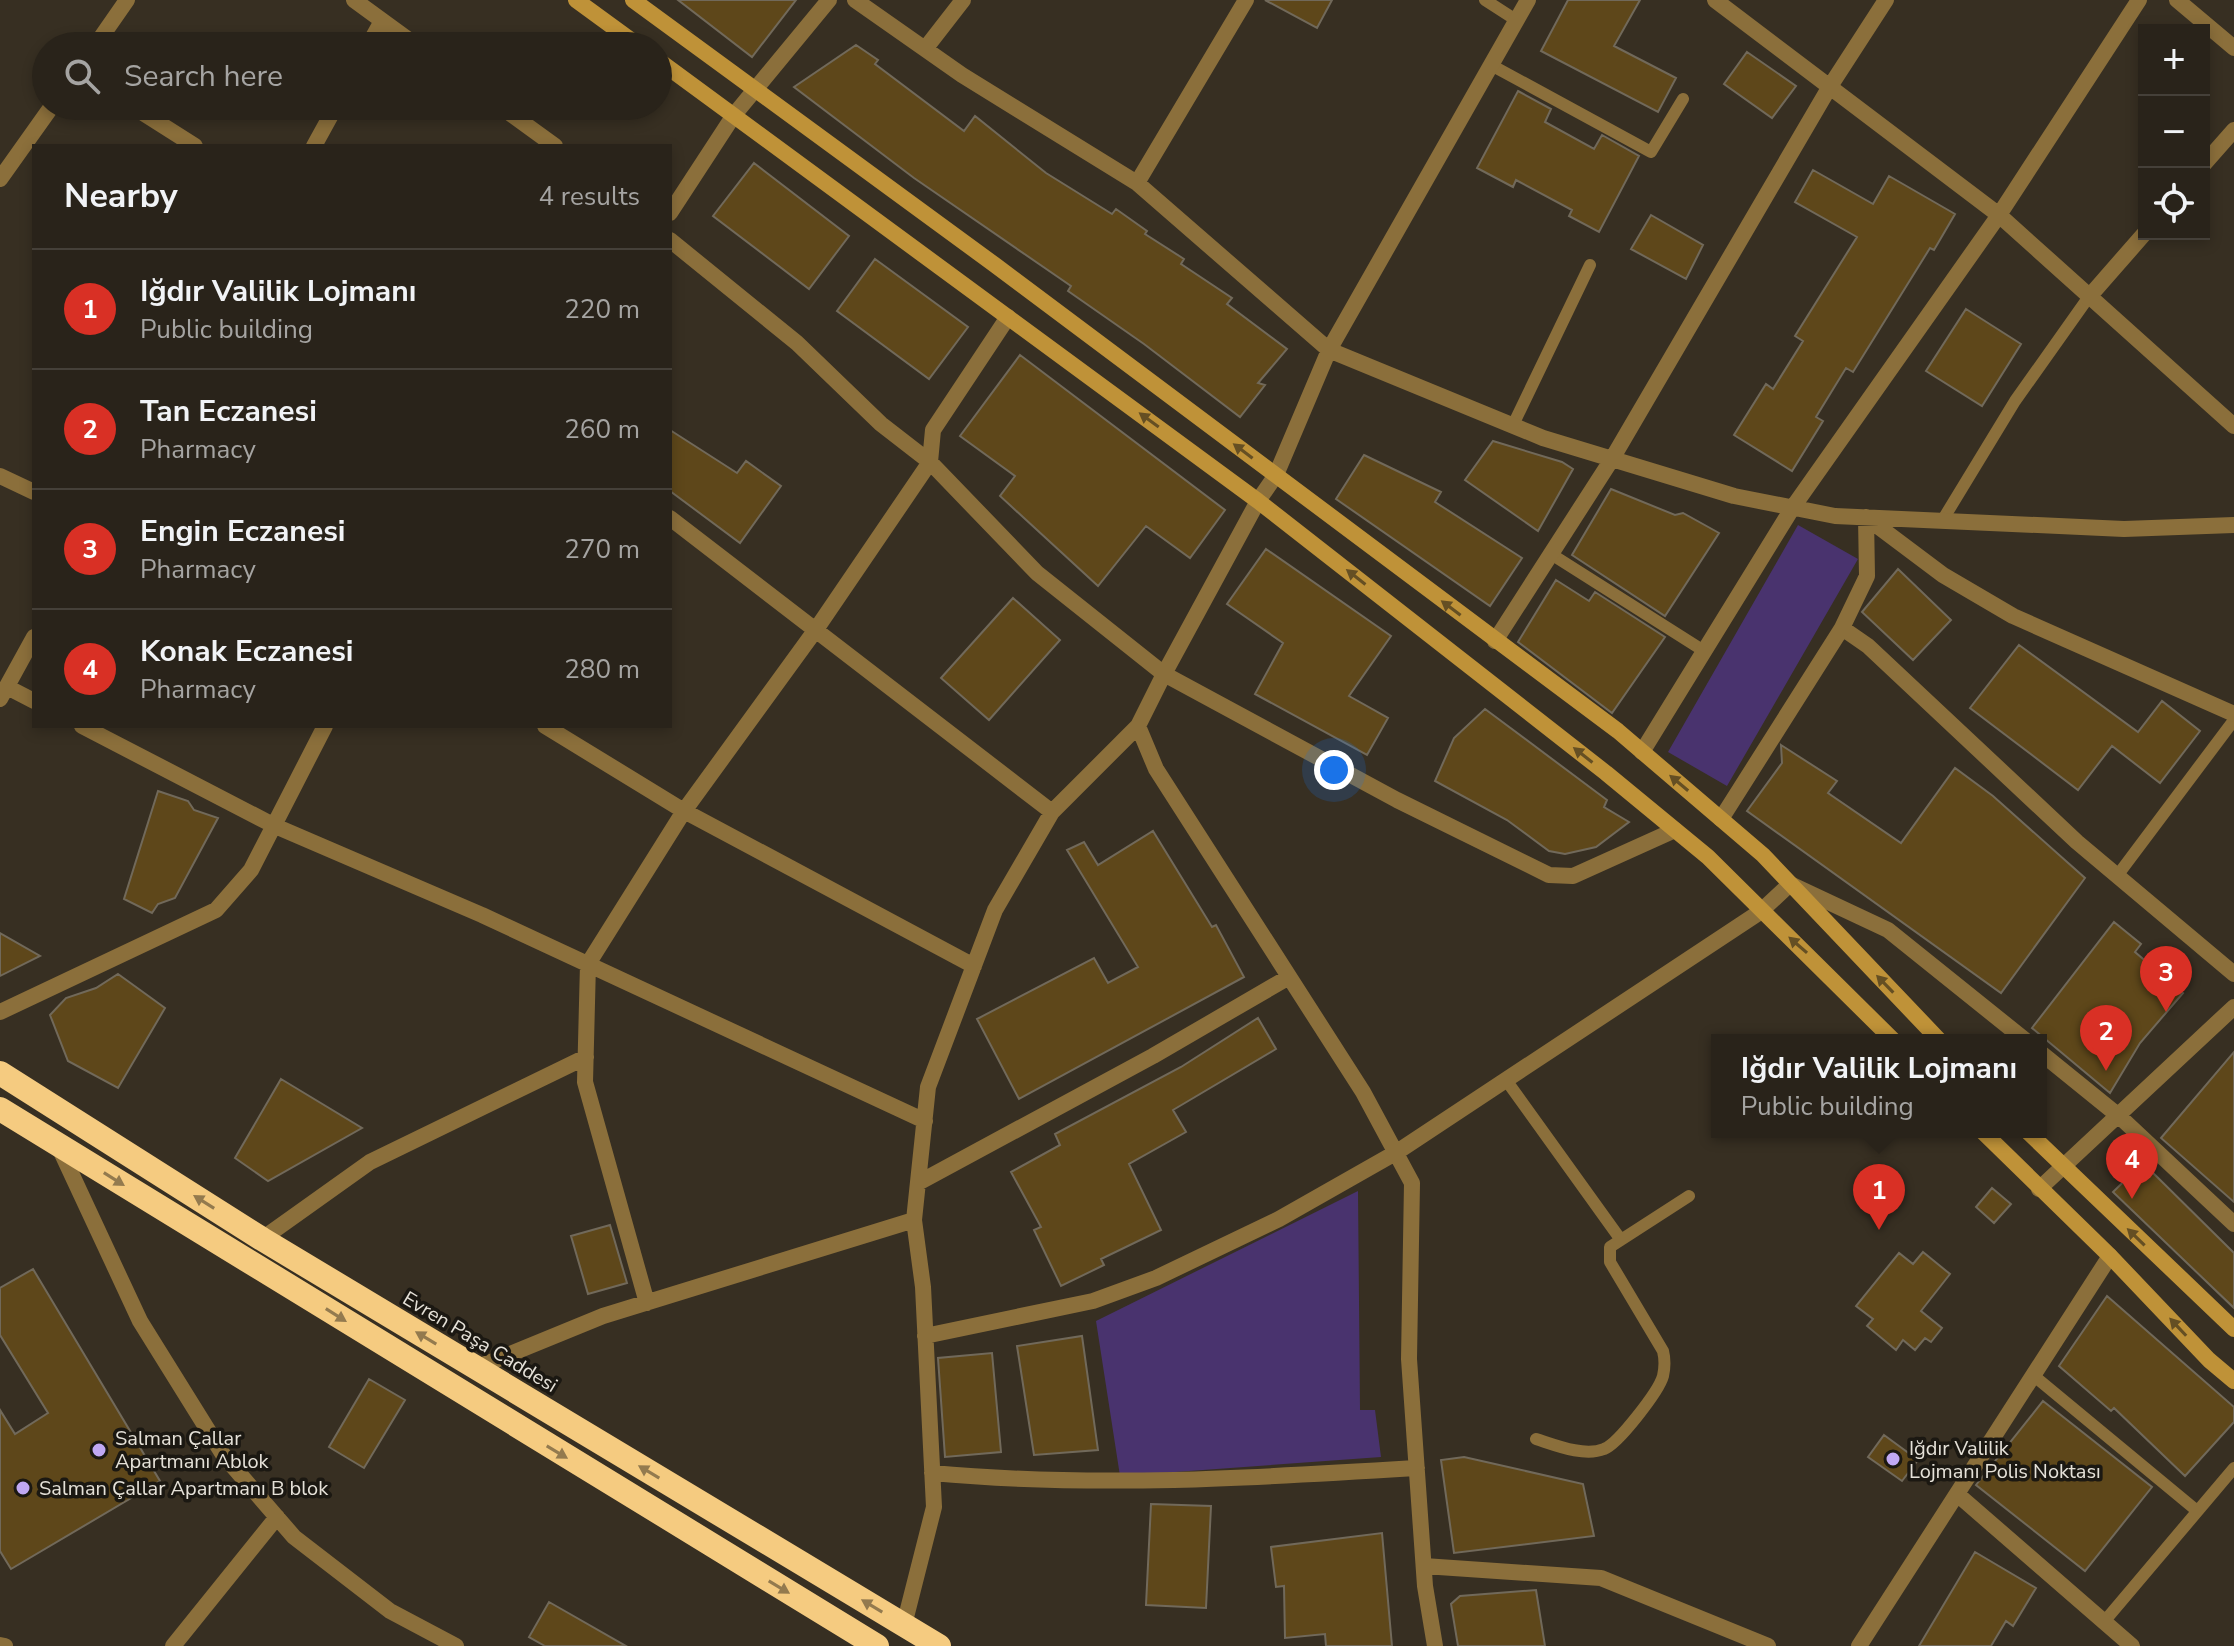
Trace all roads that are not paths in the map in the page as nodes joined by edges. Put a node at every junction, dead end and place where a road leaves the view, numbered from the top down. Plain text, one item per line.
1 (127, 0) edge
2 (354, 0) edge
3 (576, 0) edge
4 (633, 0) edge
5 (829, 0) edge
6 (855, 0) edge
7 (963, 0) edge
8 (1246, 0) edge
9 (1485, 0) edge
10 (1528, 0) edge
11 (1715, 0) edge
12 (1886, 0) edge
13 (2139, 0) edge
14 (2177, 0) edge
15 (1516, 20) junction
16 (382, 21) junction
17 (105, 32) edge
18 (376, 32) edge
19 (397, 32) edge
20 (620, 32) edge
21 (2234, 48) edge
22 (925, 49) junction
23 (1491, 65) junction
24 (672, 70) edge
25 (1829, 88) junction
26 (756, 89) junction
27 (1683, 99) dead end
28 (734, 115) junction
29 (40, 120) edge
30 (154, 120) edge
31 (328, 120) edge
32 (519, 120) edge
33 (2234, 130) edge
34 (192, 144) edge
35 (315, 144) edge
36 (552, 144) edge
37 (2210, 157) edge
38 (5, 160) edge
39 (0, 179) edge
40 (1137, 183) junction
41 (672, 210) edge
42 (1999, 215) junction
43 (2139, 240) edge
44 (672, 242) edge
45 (1590, 265) dead end
46 (2088, 298) junction
47 (1008, 317) junction
48 (1329, 350) junction
49 (1513, 425) junction
50 (2234, 426) edge
51 (1612, 459) junction
52 (930, 462) junction
53 (1276, 475) junction
54 (0, 476) edge
55 (32, 491) edge
56 (1258, 501) junction
57 (1793, 507) junction
58 (1866, 517) junction
59 (672, 519) edge
60 (1942, 521) junction
61 (2234, 525) edge
62 (1551, 554) junction
63 (817, 628) junction
64 (1842, 628) junction
65 (32, 641) edge
66 (1495, 641) junction
67 (1704, 651) junction
68 (1164, 674) junction
69 (4, 693) edge
70 (32, 700) edge
71 (2234, 717) edge
72 (1138, 726) junction
73 (86, 728) edge
74 (324, 728) edge
75 (548, 728) edge
76 (1642, 752) junction
77 (684, 811) junction
78 (1052, 812) junction
79 (1721, 819) junction
80 (275, 826) junction
81 (1675, 830) junction
82 (2117, 876) junction
83 (1790, 884) junction
84 (1760, 912) junction
85 (588, 964) junction
86 (974, 966) junction
87 (2234, 974) edge
88 (1289, 977) junction
89 (2234, 1007) edge
90 (0, 1012) edge
91 (1887, 1034) edge
92 (1933, 1034) edge
93 (2018, 1034) edge
94 (586, 1057) junction
95 (2047, 1058) edge
96 (0, 1073) edge
97 (1506, 1080) junction
98 (0, 1109) edge
99 (2120, 1117) junction
100 (925, 1121) junction
101 (1989, 1138) edge
102 (2034, 1138) edge
103 (57, 1143) junction
104 (1397, 1152) junction
105 (2064, 1169) junction
106 (918, 1183) junction
107 (2039, 1189) junction
108 (1689, 1196) dead end
109 (914, 1220) junction
110 (2234, 1224) edge
111 (262, 1239) junction
112 (1621, 1240) junction
113 (2110, 1256) junction
114 (647, 1303) junction
115 (2234, 1329) edge
116 (925, 1336) junction
117 (476, 1368) junction
118 (2033, 1375) junction
119 (2234, 1381) edge
120 (1536, 1439) dead end
121 (1417, 1468) junction
122 (2234, 1468) edge
123 (932, 1473) junction
124 (1957, 1494) junction
125 (2196, 1510) junction
126 (277, 1517) junction
127 (1424, 1566) junction
128 (2103, 1623) junction
129 (904, 1625) junction
130 (173, 1646) edge
131 (456, 1646) edge
132 (877, 1646) edge
133 (939, 1646) edge
134 (1435, 1646) edge
135 (1768, 1646) edge
136 (1859, 1646) edge
137 (2132, 1646) edge

1 - 17 street
2 - 16 street
3 - 20 street
4 - 26 street
5 - 26 street
6 - 22 street
7 - 22 street
8 - 40 street
9 - 15 lane
10 - 15 street
11 - 25 street
12 - 25 street
13 - 42 street
14 - 21 street
15 - 23 street
16 - 18 street
16 - 19 street
22 - 40 street
23 - 27 lane
23 - 48 street
24 - 28 street
25 - 42 street
25 - 51 street
26 - 28 street
53 -> 26 street
28 - 41 street
28 - 47 street
29 - 38 street
30 - 34 street
31 - 35 street
32 - 36 street
33 - 37 street
38 - 39 street
40 - 48 street
42 - 46 street
42 - 57 street
43 - 46 street
44 - 52 street
45 - 49 lane
46 - 50 street
46 - 60 lane
47 - 52 street
56 -> 47 street
48 - 49 street
48 - 53 street
49 - 51 street
51 - 57 street
51 - 62 street
52 - 63 street
52 - 68 street
53 - 56 street
66 -> 53 street
54 - 55 street
56 - 68 street
81 -> 56 street
57 - 58 street
57 - 67 street
58 - 60 street
58 - 64 street
58 - 71 street
59 - 63 street
60 - 61 street
62 - 66 street
62 - 67 lane
63 - 77 street
63 - 78 street
64 - 79 street
64 - 82 street
65 - 69 street
66 - 76 street
67 - 76 street
68 - 72 street
68 - 81 street
69 - 70 street
71 - 82 lane
72 - 78 street
72 - 88 street
73 - 80 street
74 - 80 street
75 - 77 street
79 -> 76 street
77 - 85 street
77 - 86 street
78 - 86 street
79 - 83 street
80 - 85 street
80 - 90 street
81 - 84 street
82 - 87 street
83 - 84 street
92 -> 83 street
83 - 93 street
91 -> 84 street
84 - 97 street
85 - 94 street
85 - 100 street
86 - 100 street
88 - 104 street
88 - 106 street
89 - 99 street
94 - 111 street
94 - 114 street
95 - 99 street
111 -> 96 highway, Evren Paşa Caddesi
97 - 104 street
97 - 112 lane
98 - 103 highway
99 - 105 street
99 - 110 street
100 - 106 street
101 - 107 street
102 - 105 street
103 - 126 street
103 -> 132 highway
104 - 116 street
104 - 121 street
105 - 107 street
115 -> 105 street
106 - 109 street
107 - 113 street
108 - 112 lane
109 - 114 street
109 - 116 street
117 -> 111 highway, Evren Paşa Caddesi
112 - 120 lane
113 - 118 street
119 -> 113 street
114 - 117 street
116 - 123 street
129 -> 117 highway, Evren Paşa Caddesi
118 - 124 street
118 - 125 lane
121 - 123 street
121 - 127 street
122 - 125 lane
123 - 129 street
124 - 128 street
124 - 136 street
125 - 128 lane
126 - 130 street
126 - 131 street
127 - 134 street
127 - 135 street
128 - 137 street
129 - 133 highway, Evren Paşa Caddesi

